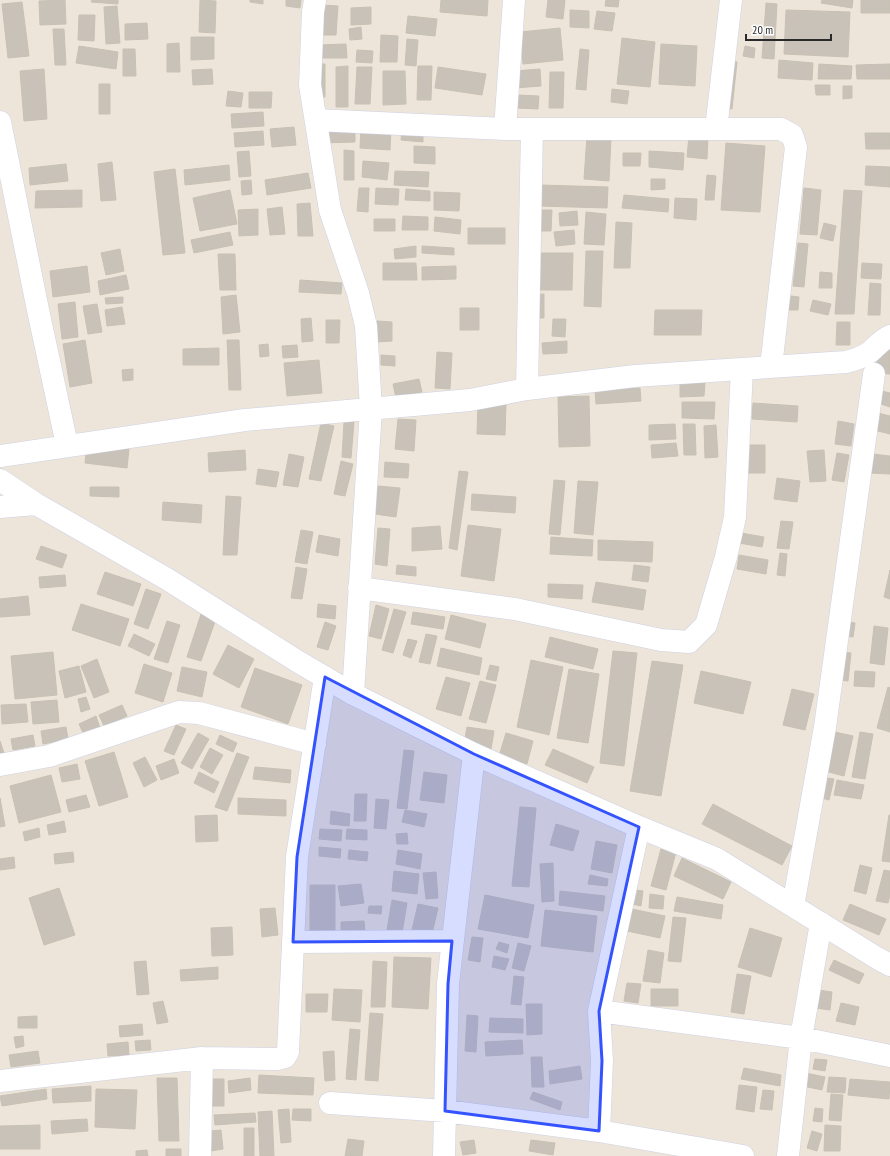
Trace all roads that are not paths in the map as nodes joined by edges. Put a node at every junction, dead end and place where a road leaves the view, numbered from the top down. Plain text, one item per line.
1 (315, 0) edge
2 (514, 0) edge
3 (731, 0) edge
4 (316, 120) junction
5 (0, 122) edge
6 (505, 129) junction
7 (532, 129) junction
8 (716, 129) junction
9 (890, 336) edge
10 (846, 362) junction
11 (772, 367) junction
12 (742, 369) junction
13 (882, 377) edge
14 (527, 389) junction
15 (371, 408) junction
16 (67, 445) junction
17 (0, 456) edge
18 (0, 480) edge
19 (36, 504) junction
20 (0, 507) edge
21 (359, 588) junction
22 (325, 677) junction
23 (353, 694) junction
24 (314, 744) junction
25 (474, 754) junction
26 (0, 765) edge
27 (639, 827) junction
28 (793, 906) junction
29 (821, 924) junction
30 (452, 941) junction
31 (293, 942) junction
32 (890, 965) edge
33 (599, 1011) junction
34 (801, 1038) junction
35 (890, 1056) edge
36 (202, 1058) junction
37 (0, 1081) edge
38 (330, 1103) dead end
39 (445, 1110) junction
40 (599, 1131) junction
41 (200, 1156) edge
42 (444, 1156) edge
43 (743, 1156) edge
44 (788, 1156) edge

1 - 4 street
2 - 6 street
3 - 8 street
4 - 6 street
4 - 15 street
5 - 16 street
6 - 7 street
7 - 8 street
7 - 14 street
8 - 11 street
9 - 10 street
10 - 11 street
10 - 13 street
11 - 12 street
12 - 14 street
12 - 21 street
13 - 28 street
14 - 15 street
15 - 16 street
15 - 21 street
16 - 17 street
18 - 19 street
19 - 20 street
19 - 22 street
21 - 23 street
22 - 23 street
22 - 24 street
23 - 25 street
24 - 26 street
24 - 31 street
25 - 27 street
25 - 30 street
27 - 28 street
27 - 33 street
28 - 29 street
29 - 32 street
29 - 34 street
30 - 31 street
30 - 39 street
31 - 36 street
33 - 34 street
33 - 40 street
34 - 35 street
34 - 44 street
36 - 37 street
36 - 41 street
38 - 39 street
39 - 40 street
39 - 42 street
40 - 43 street

